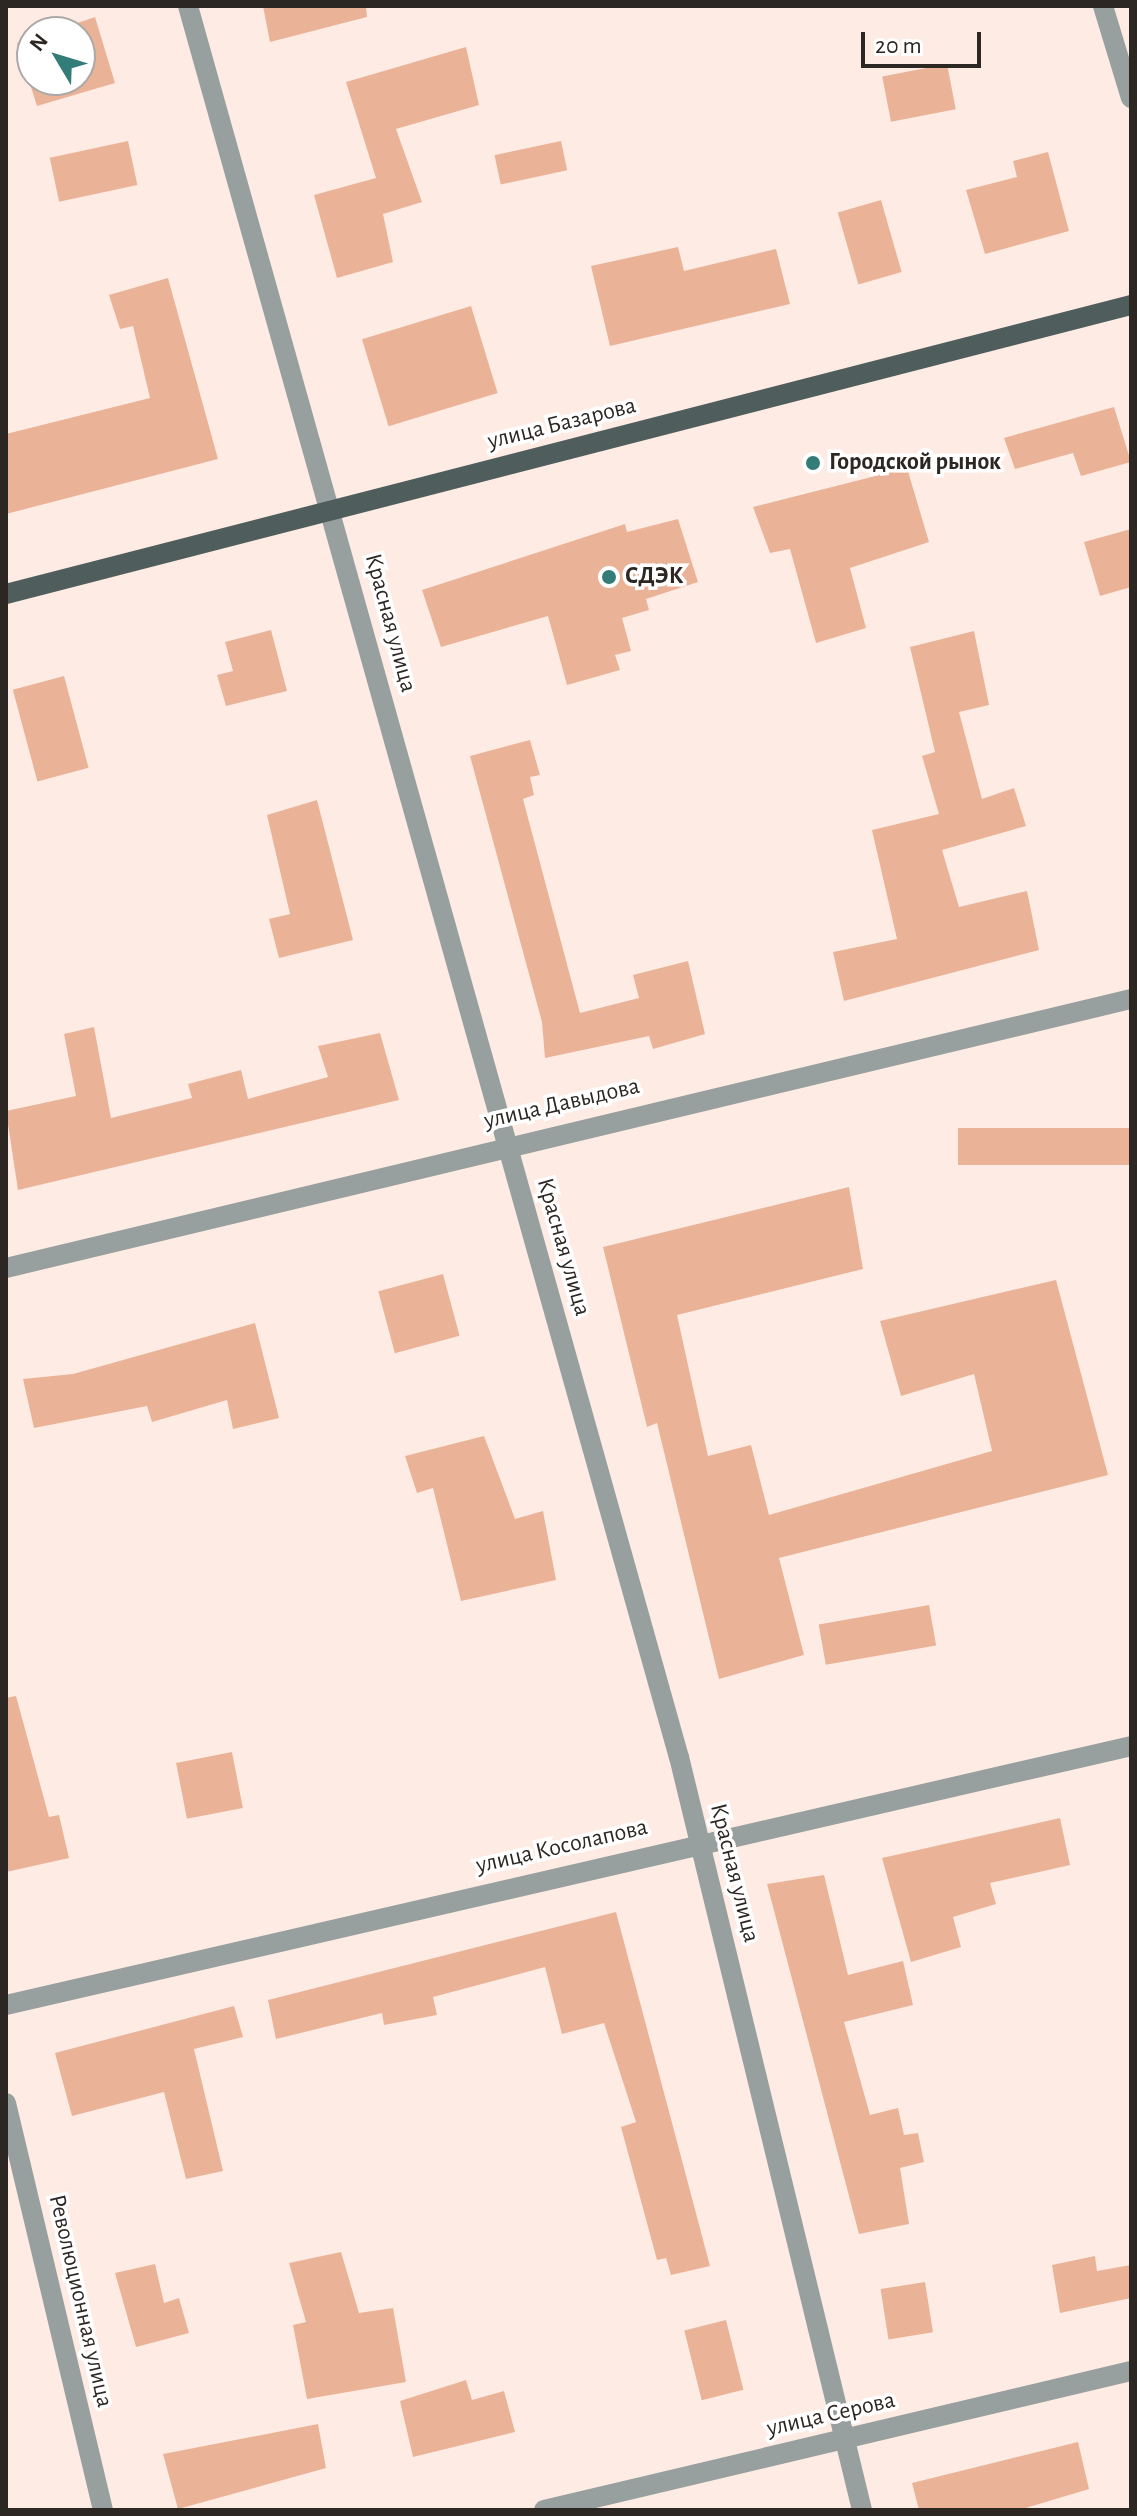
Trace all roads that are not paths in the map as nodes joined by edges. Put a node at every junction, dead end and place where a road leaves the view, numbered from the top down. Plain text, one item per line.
1 (188, 6) edge
2 (1103, 6) edge
3 (1131, 98) edge
4 (1131, 305) edge
5 (331, 510) junction
6 (6, 594) edge
7 (1131, 999) edge
8 (507, 1143) junction
9 (6, 1268) edge
10 (1131, 1746) edge
11 (699, 1841) junction
12 (6, 2005) edge
13 (6, 2103) edge
14 (1131, 2371) edge
15 (843, 2439) junction
16 (103, 2510) edge
17 (544, 2510) edge
18 (862, 2510) edge

1 - 5 street, Красная улица
2 - 3 street
4 - 5 main road, улица Базарова
5 - 6 main road, улица Базарова
5 - 8 street, Красная улица
7 - 8 street, улица Давыдова
8 - 9 street, улица Давыдова
8 - 11 street, Красная улица
10 - 11 street, улица Косолапова
11 - 12 street, улица Косолапова
11 - 15 street, Красная улица
13 - 16 street, Революционная улица
14 - 15 street, улица Серова
15 - 17 street, улица Серова
15 - 18 street, Красная улица

